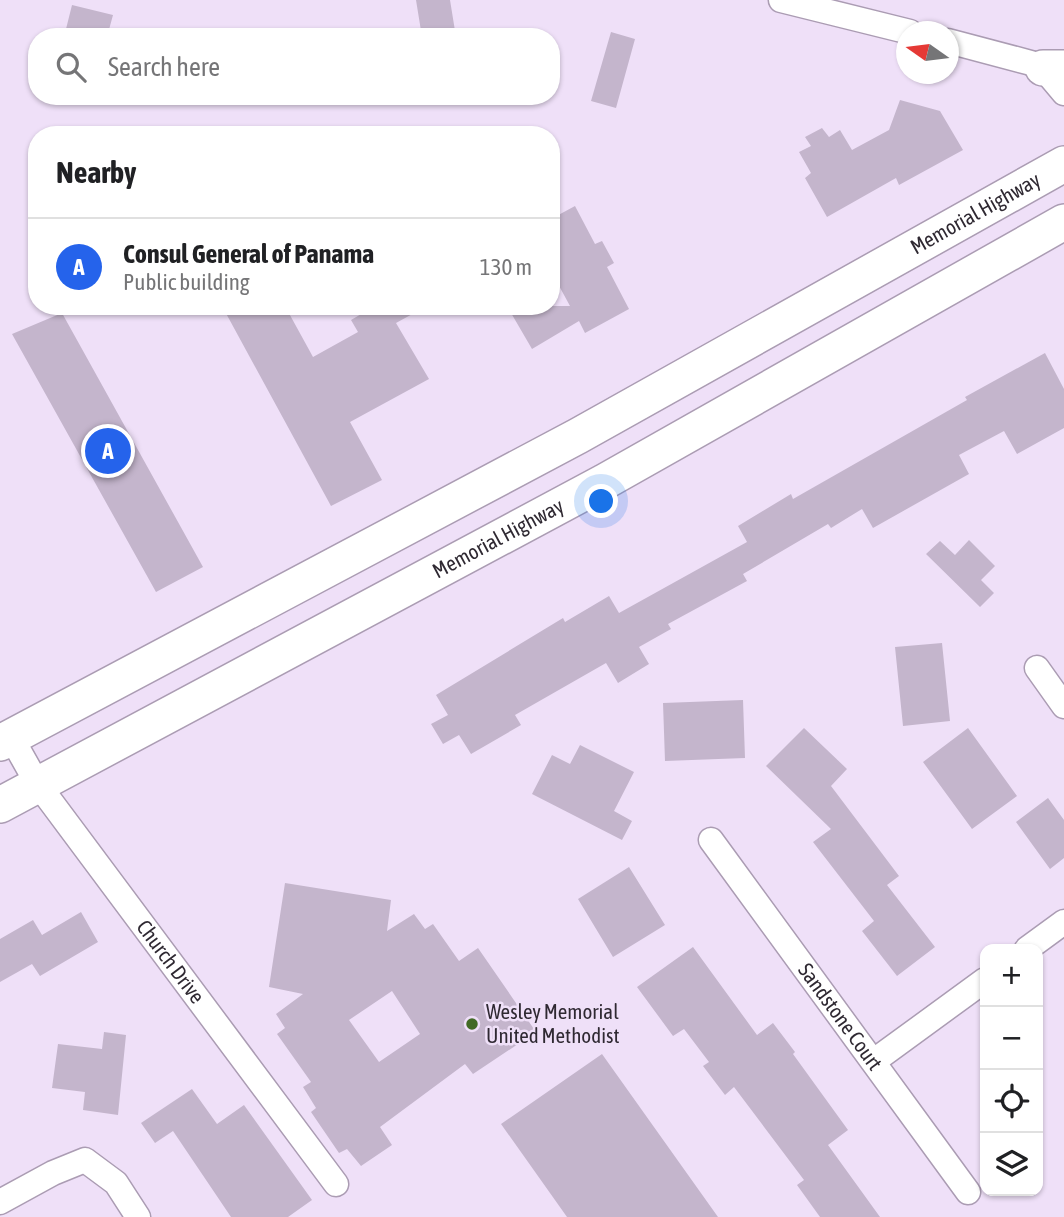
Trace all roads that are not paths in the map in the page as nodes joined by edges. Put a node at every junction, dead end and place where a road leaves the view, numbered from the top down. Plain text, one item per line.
1 (781, 0) edge
2 (896, 29) edge
3 (959, 44) edge
4 (1057, 76) edge
5 (1064, 164) edge
6 (1064, 222) edge
7 (1037, 668) dead end
8 (1064, 706) edge
9 (6, 740) edge
10 (37, 783) junction
11 (0, 805) edge
12 (711, 841) dead end
13 (1064, 922) edge
14 (1034, 944) edge
15 (980, 984) edge
16 (874, 1061) junction
17 (336, 1184) dead end
18 (968, 1192) dead end
19 (0, 1202) edge
20 (138, 1217) edge

1 - 2 street
3 - 4 street
5 - 9 main road, Memorial Highway
6 - 10 main road, Memorial Highway
7 - 8 street
9 - 10 street, Church Drive
10 - 11 main road, Memorial Highway
10 - 17 street, Church Drive
12 - 16 street, Sandstone Court
13 - 14 street
15 - 16 street
16 - 18 street, Sandstone Court
19 - 20 street

